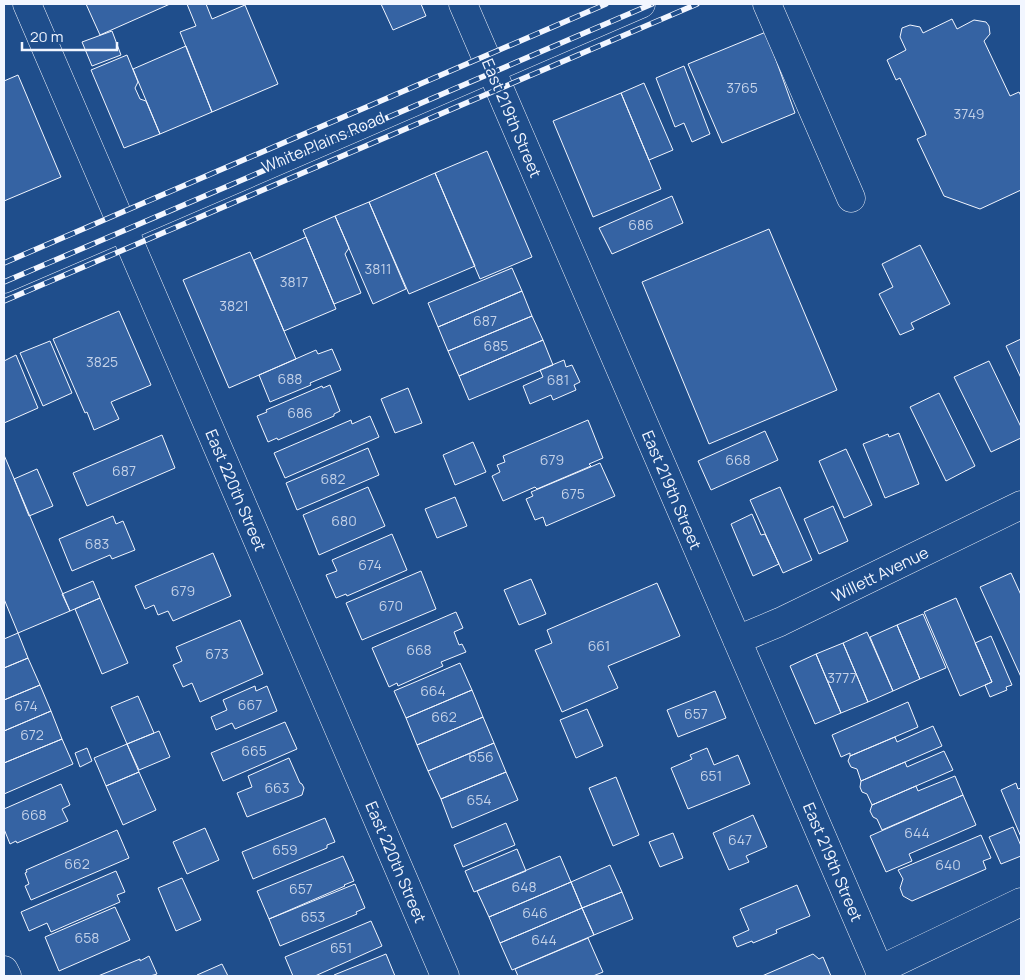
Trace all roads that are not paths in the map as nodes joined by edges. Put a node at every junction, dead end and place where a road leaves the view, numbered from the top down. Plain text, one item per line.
1 (27, 4) edge
2 (463, 4) edge
3 (641, 4) edge
4 (767, 4) edge
5 (491, 70) junction
6 (851, 198) dead end
7 (122, 228) junction
8 (4, 279) edge
9 (1021, 505) edge
10 (737, 640) junction
11 (1021, 902) edge
12 (4, 970) edge
13 (881, 973) edge
14 (7, 976) edge
15 (445, 976) edge

1 - 7 street, East 220th Street
2 - 5 street, East 219th Street
3 - 5 street, White Plains Road
4 - 6 street
5 - 7 street, White Plains Road
5 - 10 street, East 219th Street
7 - 8 street, White Plains Road
7 - 15 street, East 220th Street
9 - 10 street, Willett Avenue
10 - 13 street, East 219th Street
11 - 13 street
12 - 14 street

